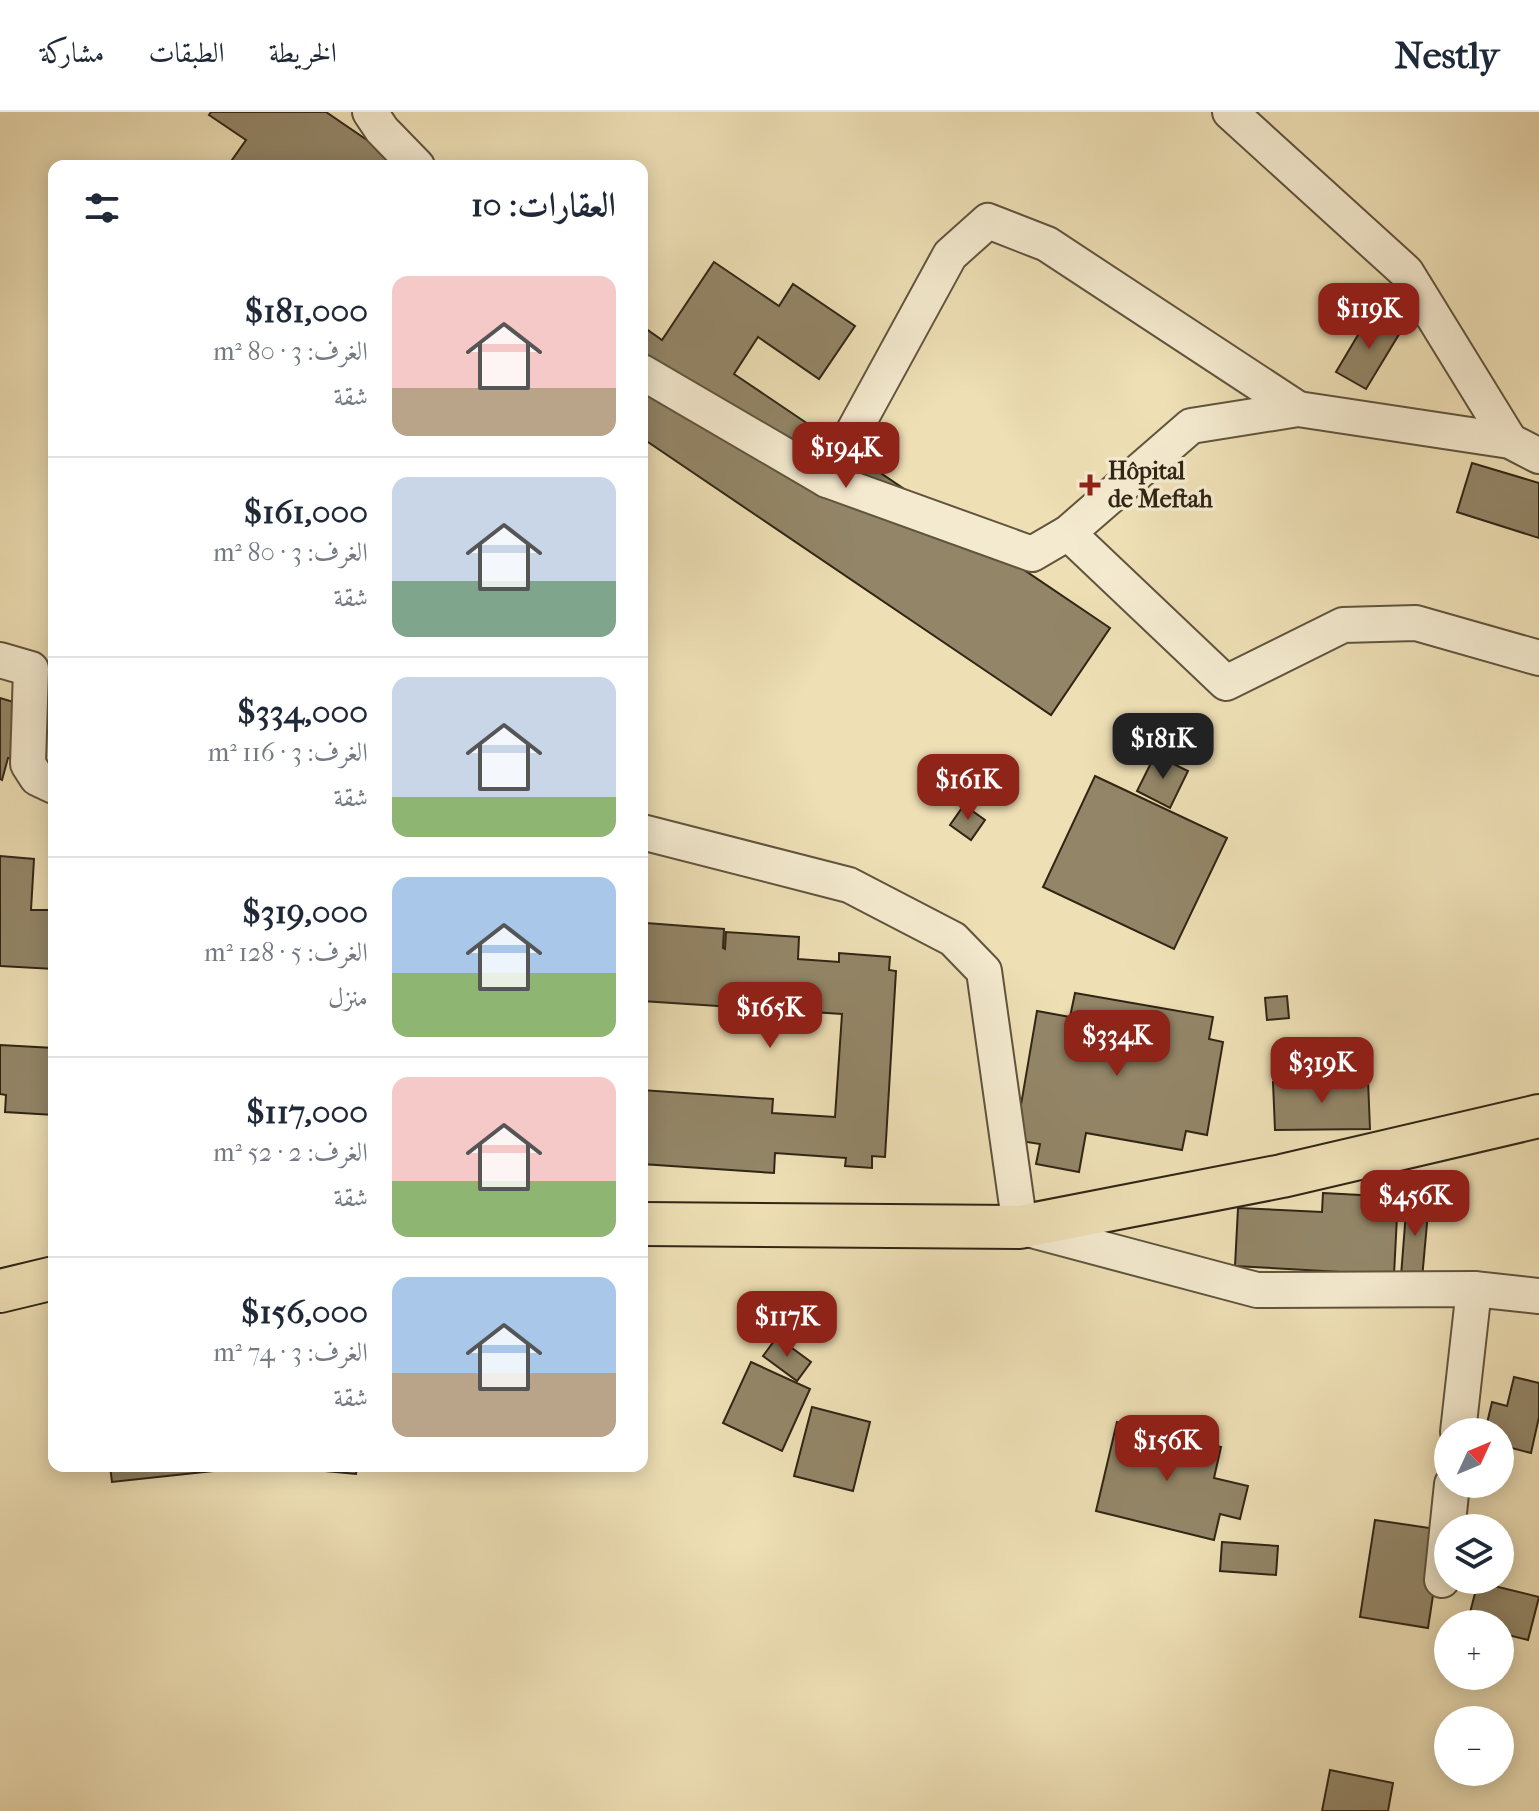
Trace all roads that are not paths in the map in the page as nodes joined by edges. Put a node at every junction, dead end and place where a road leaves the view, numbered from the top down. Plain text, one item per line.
1 (370, 112) edge
2 (1230, 112) edge
3 (411, 160) edge
4 (648, 376) edge
5 (1298, 409) junction
6 (1525, 449) edge
7 (827, 480) junction
8 (1068, 533) junction
9 (1539, 658) edge
10 (0, 660) edge
11 (48, 783) edge
12 (648, 834) edge
13 (1539, 1116) edge
14 (648, 1224) edge
15 (1020, 1227) junction
16 (48, 1279) edge
17 (1474, 1289) junction
18 (0, 1291) edge
19 (1539, 1296) edge
20 (1460, 1418) edge

1 - 3 street
2 - 6 street
4 - 7 street
5 - 6 street
5 - 7 street
5 - 8 street
7 - 8 street
8 - 9 street
10 - 11 street
12 - 15 street
13 - 15 main road
14 - 15 main road
15 - 17 street
16 - 18 main road
17 - 19 street
17 - 20 street

